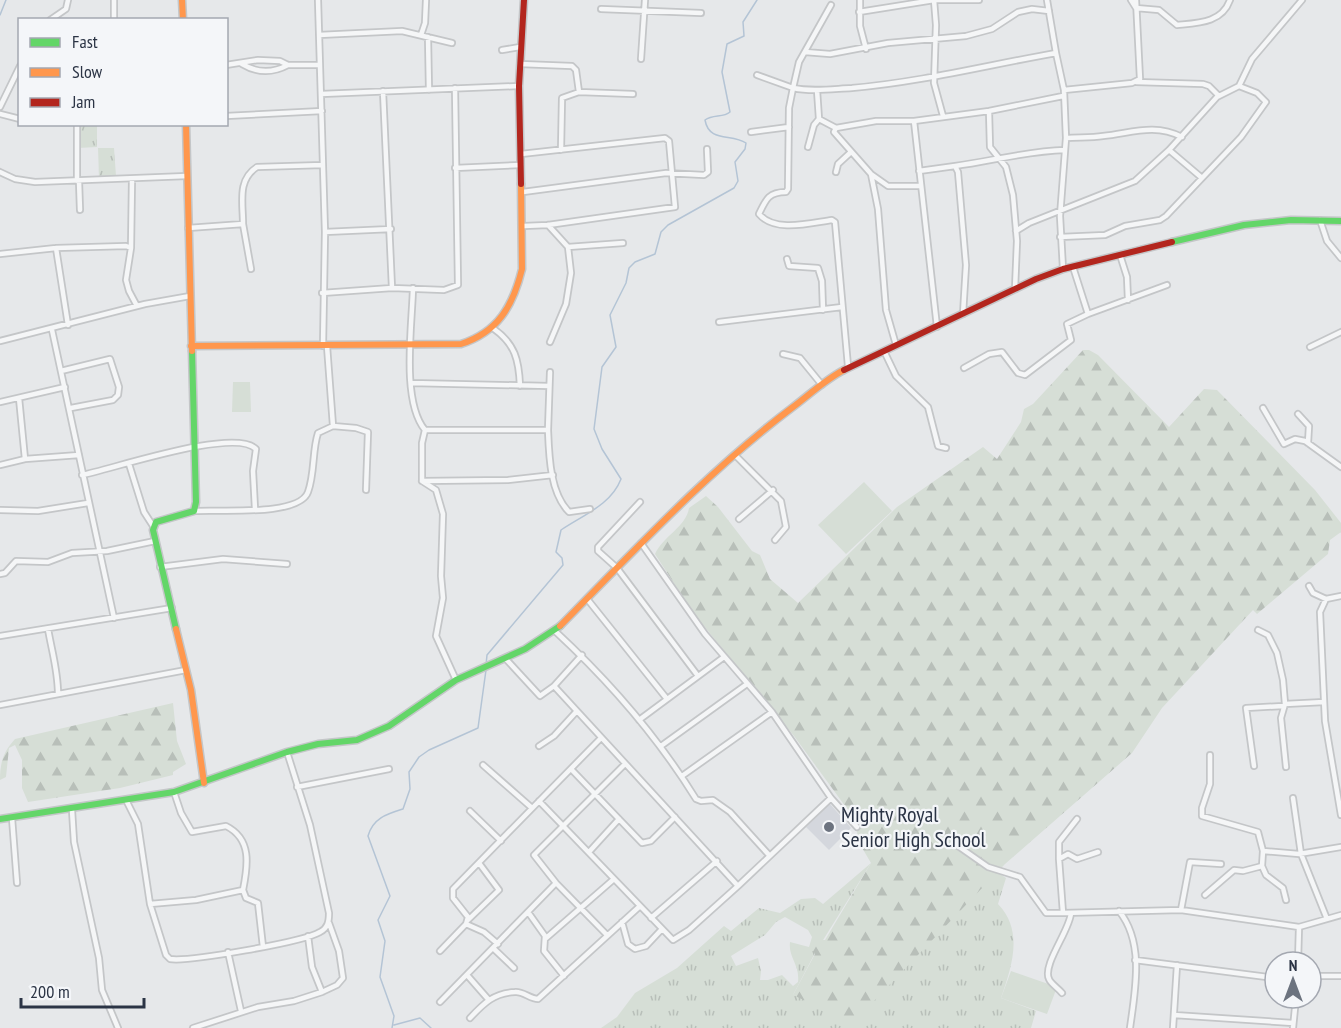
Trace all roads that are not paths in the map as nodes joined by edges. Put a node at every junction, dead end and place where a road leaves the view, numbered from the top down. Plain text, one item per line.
1 (68, 0) edge
2 (114, 0) edge
3 (182, 0) edge
4 (318, 0) edge
5 (426, 0) edge
6 (524, 0) edge
7 (645, 0) edge
8 (861, 0) edge
9 (934, 0) edge
10 (979, 0) edge
11 (1047, 0) edge
12 (1133, 0) edge
13 (1230, 0) edge
14 (1302, 0) edge
15 (831, 5) dead end
16 (1136, 8) junction
17 (601, 9) dead end
18 (1049, 11) junction
19 (644, 12) junction
20 (701, 12) dead end
21 (859, 12) junction
22 (53, 18) edge
23 (114, 18) edge
24 (183, 18) edge
25 (319, 35) junction
26 (422, 36) junction
27 (428, 37) junction
28 (935, 39) junction
29 (452, 43) dead end
30 (520, 47) junction
31 (866, 49) junction
32 (502, 50) dead end
33 (805, 52) junction
34 (1056, 54) junction
35 (641, 59) dead end
36 (242, 64) junction
37 (520, 64) junction
38 (228, 65) edge
39 (288, 65) junction
40 (320, 65) junction
41 (18, 70) edge
42 (758, 75) dead end
43 (935, 78) junction
44 (1136, 82) junction
45 (519, 86) junction
46 (1239, 86) junction
47 (455, 88) junction
48 (793, 88) junction
49 (429, 90) junction
50 (817, 90) junction
51 (383, 91) junction
52 (579, 92) junction
53 (1064, 93) junction
54 (321, 94) junction
55 (633, 94) dead end
56 (1220, 96) junction
57 (0, 107) edge
58 (322, 111) junction
59 (989, 111) junction
60 (0, 114) edge
61 (228, 116) edge
62 (943, 117) junction
63 (18, 118) edge
64 (819, 119) junction
65 (914, 121) junction
66 (77, 126) edge
67 (186, 126) edge
68 (789, 127) junction
69 (836, 128) junction
70 (751, 132) dead end
71 (1182, 137) junction
72 (1066, 138) junction
73 (808, 147) dead end
74 (707, 149) dead end
75 (561, 150) junction
76 (1065, 150) junction
77 (1169, 150) junction
78 (851, 152) junction
79 (521, 154) junction
80 (999, 159) junction
81 (322, 165) junction
82 (521, 165) junction
83 (955, 166) junction
84 (455, 168) junction
85 (919, 171) junction
86 (0, 172) edge
87 (836, 172) dead end
88 (674, 174) junction
89 (871, 174) junction
90 (187, 176) junction
91 (1202, 178) junction
92 (132, 179) junction
93 (78, 181) junction
94 (920, 186) junction
95 (523, 192) junction
96 (80, 210) dead end
97 (1060, 211) junction
98 (1320, 220) junction
99 (1341, 221) edge
100 (243, 224) junction
101 (548, 225) junction
102 (524, 226) junction
103 (188, 228) junction
104 (390, 229) junction
105 (1016, 231) junction
106 (326, 232) junction
107 (1060, 237) junction
108 (623, 243) dead end
109 (568, 247) junction
110 (56, 248) junction
111 (131, 248) junction
112 (0, 254) edge
113 (1120, 255) junction
114 (1341, 258) edge
115 (787, 259) dead end
116 (1073, 267) junction
117 (250, 268) dead end
118 (1063, 269) junction
119 (1167, 285) dead end
120 (392, 288) junction
121 (413, 288) junction
122 (1015, 289) junction
123 (322, 293) junction
124 (190, 296) junction
125 (1128, 300) junction
126 (137, 306) junction
127 (842, 307) junction
128 (823, 310) junction
129 (963, 314) junction
130 (1088, 314) junction
131 (719, 322) dead end
132 (68, 325) junction
133 (937, 327) junction
134 (494, 329) junction
135 (52, 330) junction
136 (1341, 332) edge
137 (0, 341) edge
138 (550, 342) dead end
139 (412, 344) junction
140 (896, 345) junction
141 (191, 346) junction
142 (325, 346) junction
143 (1310, 347) dead end
144 (884, 351) junction
145 (783, 354) dead end
146 (848, 366) junction
147 (964, 368) dead end
148 (61, 370) junction
149 (550, 372) dead end
150 (411, 383) junction
151 (822, 385) junction
152 (520, 386) junction
153 (549, 386) junction
154 (65, 387) junction
155 (19, 398) junction
156 (0, 402) edge
157 (71, 408) junction
158 (1263, 408) dead end
159 (1298, 414) dead end
160 (333, 426) junction
161 (425, 430) junction
162 (548, 430) junction
163 (1308, 443) junction
164 (194, 446) junction
165 (946, 448) dead end
166 (79, 455) junction
167 (735, 455) junction
168 (25, 459) junction
169 (129, 464) junction
170 (0, 465) edge
171 (1341, 467) edge
172 (554, 475) junction
173 (82, 476) junction
174 (422, 481) junction
175 (366, 490) dead end
176 (773, 490) junction
177 (640, 502) dead end
178 (88, 503) junction
179 (255, 509) junction
180 (590, 509) dead end
181 (0, 510) edge
182 (194, 511) junction
183 (740, 519) dead end
184 (153, 526) junction
185 (775, 540) dead end
186 (155, 541) junction
187 (641, 543) junction
188 (101, 552) junction
189 (287, 564) dead end
190 (160, 567) junction
191 (617, 568) junction
192 (0, 574) edge
193 (1308, 586) dead end
194 (1341, 596) edge
195 (1326, 599) junction
196 (588, 600) junction
197 (172, 608) junction
198 (114, 618) junction
199 (48, 630) junction
200 (1258, 630) dead end
201 (555, 631) junction
202 (0, 636) edge
203 (582, 655) junction
204 (724, 657) junction
205 (505, 658) junction
206 (186, 670) junction
207 (698, 676) junction
208 (456, 680) junction
209 (747, 684) junction
210 (554, 686) junction
211 (58, 693) junction
212 (667, 699) junction
213 (1324, 702) junction
214 (0, 705) edge
215 (1284, 705) junction
216 (576, 712) junction
217 (772, 712) junction
218 (639, 720) junction
219 (600, 738) junction
220 (539, 746) dead end
221 (661, 746) junction
222 (287, 752) junction
223 (1210, 755) dead end
224 (624, 764) junction
225 (483, 765) dead end
226 (1254, 766) dead end
227 (1286, 767) dead end
228 (389, 769) dead end
229 (571, 769) junction
230 (682, 776) junction
231 (204, 783) junction
232 (297, 787) junction
233 (1339, 788) edge
234 (174, 792) junction
235 (596, 794) junction
236 (831, 798) junction
237 (1293, 798) dead end
238 (126, 801) junction
239 (539, 801) junction
240 (532, 808) junction
241 (72, 810) junction
242 (470, 811) dead end
243 (1341, 815) edge
244 (675, 817) junction
245 (12, 818) junction
246 (0, 819) edge
247 (619, 819) junction
248 (1077, 819) dead end
249 (564, 827) junction
250 (857, 827) dead end
251 (501, 841) junction
252 (958, 846) dead end
253 (1341, 847) edge
254 (1263, 851) junction
255 (589, 852) junction
256 (1098, 852) dead end
257 (1301, 854) junction
258 (769, 855) junction
259 (1059, 859) junction
260 (717, 861) junction
261 (479, 863) junction
262 (1221, 864) dead end
263 (1262, 866) junction
264 (614, 879) junction
265 (17, 883) dead end
266 (556, 883) junction
267 (738, 886) junction
268 (243, 890) junction
269 (1205, 895) dead end
270 (1286, 900) dead end
271 (150, 904) junction
272 (640, 906) junction
273 (581, 908) junction
274 (1181, 910) junction
275 (1119, 911) junction
276 (528, 912) junction
277 (1063, 913) junction
278 (1071, 913) junction
279 (1341, 915) edge
280 (651, 918) junction
281 (1327, 919) junction
282 (622, 922) junction
283 (329, 923) junction
284 (467, 923) junction
285 (1299, 927) junction
286 (662, 929) junction
287 (607, 935) junction
288 (308, 936) junction
289 (545, 939) junction
290 (496, 946) junction
291 (263, 947) junction
292 (1298, 950) edge
293 (440, 951) dead end
294 (228, 952) junction
295 (1135, 960) junction
296 (1177, 965) junction
297 (514, 968) dead end
298 (467, 975) junction
299 (564, 976) junction
300 (1263, 976) edge
301 (1323, 976) edge
302 (1341, 976) edge
303 (322, 992) junction
304 (1062, 993) dead end
305 (488, 999) junction
306 (440, 1002) dead end
307 (1295, 1010) edge
308 (241, 1011) junction
309 (1174, 1015) junction
310 (470, 1018) dead end
311 (1293, 1025) edge
312 (118, 1028) edge
313 (193, 1028) edge
314 (1130, 1028) edge
315 (1173, 1028) edge

1 - 22 street
2 - 23 street
3 - 24 street
4 - 25 street
5 - 26 street
6 - 30 street
7 - 19 street
8 - 21 street
9 - 10 street
9 - 21 street
9 - 28 street
11 - 18 street
12 - 16 street
13 - 16 street
14 - 46 street
15 - 33 street
16 - 44 street
17 - 19 street
18 - 28 street
18 - 34 street
19 - 20 street
19 - 35 street
21 - 31 street
25 - 26 street
25 - 40 street
26 - 27 street
27 - 29 street
27 - 49 street
28 - 31 street
28 - 43 street
30 - 32 street
30 - 37 street
31 - 33 street
33 - 48 street
34 - 43 street
34 - 53 street
36 - 38 street
36 - 39 street
36 - 39 street
37 - 45 street
37 - 52 street
39 - 40 street
40 - 54 street
41 - 57 street
42 - 48 street
43 - 50 street
43 - 62 street
44 - 53 street
44 - 56 street
45 - 47 street
45 - 79 street
46 - 56 street
46 - 91 street
47 - 49 street
47 - 84 street
48 - 50 street
48 - 68 street
49 - 51 street
50 - 64 street
51 - 54 street
51 - 104 street
52 - 55 street
52 - 75 street
53 - 59 street
53 - 72 street
54 - 58 street
56 - 71 street
58 - 61 street
58 - 81 street
59 - 62 street
59 - 80 street
60 - 63 street
62 - 65 street
64 - 69 street
64 - 73 street
65 - 69 street
65 - 85 street
66 - 93 street
67 - 90 street
68 - 70 street
68 - 127 street
69 - 78 street
71 - 72 street
71 - 77 street
72 - 76 street
74 - 88 street
75 - 79 street
75 - 88 street
76 - 80 street
76 - 97 street
77 - 91 street
77 - 97 street
78 - 87 street
78 - 89 street
79 - 82 street
80 - 83 street
80 - 105 street
81 - 100 street
81 - 106 street
82 - 84 street
82 - 95 street
83 - 85 street
83 - 129 street
84 - 121 street
85 - 94 street
86 - 93 street
88 - 95 street
88 - 101 street
89 - 94 street
89 - 140 street
90 - 92 street
90 - 103 street
91 - 107 street
92 - 93 street
92 - 111 street
93 - 96 street
94 - 133 street
95 - 102 street
97 - 105 street
97 - 107 street
98 - 99 street
98 - 113 street
98 - 114 street
100 - 103 street
100 - 117 street
101 - 102 street
101 - 109 street
102 - 134 street
103 - 124 street
104 - 106 street
104 - 120 street
105 - 122 street
106 - 123 street
107 - 118 street
108 - 109 street
109 - 138 street
110 - 111 street
110 - 112 street
110 - 132 street
111 - 126 street
113 - 116 street
113 - 125 street
115 - 128 street
116 - 118 street
116 - 130 street
118 - 122 street
119 - 125 street
120 - 121 street
120 - 123 street
121 - 139 street
122 - 129 street
123 - 142 street
124 - 126 street
124 - 141 street
125 - 130 street
126 - 132 street
127 - 128 street
127 - 146 street
128 - 131 street
129 - 133 street
130 - 147 street
132 - 135 street
133 - 140 street
134 - 139 street
134 - 152 street
135 - 137 street
135 - 148 street
136 - 143 street
139 - 142 street
139 - 150 street
140 - 144 street
141 - 142 street
141 - 164 street
142 - 160 street
144 - 146 street
144 - 165 street
145 - 151 street
146 - 151 street
148 - 154 street
148 - 157 street
149 - 153 street
150 - 152 street
150 - 161 street
151 - 167 street
152 - 153 street
153 - 162 street
154 - 155 street
154 - 157 street
155 - 156 street
155 - 168 street
157 - 166 street
158 - 163 street
159 - 163 street
160 - 175 street
160 - 179 street
161 - 162 street
161 - 174 street
162 - 172 street
163 - 171 street
164 - 169 street
164 - 179 street
164 - 182 street
166 - 168 street
166 - 173 street
167 - 176 street
167 - 187 street
168 - 170 street
169 - 173 street
169 - 184 street
172 - 174 street
172 - 180 street
173 - 178 street
174 - 208 street
176 - 183 street
176 - 185 street
177 - 191 street
178 - 181 street
178 - 188 street
179 - 182 street
182 - 184 street
184 - 186 street
186 - 188 street
186 - 190 street
187 - 191 street
187 - 204 street
188 - 192 street
188 - 198 street
189 - 190 street
190 - 197 street
191 - 196 street
191 - 207 street
193 - 195 street
194 - 195 street
195 - 213 street
196 - 201 street
196 - 212 street
197 - 198 street
197 - 206 street
198 - 199 street
199 - 202 street
199 - 211 street
200 - 215 street
201 - 203 street
201 - 205 street
203 - 210 street
203 - 218 street
204 - 207 street
204 - 209 street
205 - 208 street
205 - 210 street
206 - 211 street
206 - 231 street
207 - 212 street
208 - 222 street
209 - 217 street
209 - 221 street
210 - 216 street
211 - 214 street
212 - 218 street
213 - 215 street
213 - 233 street
215 - 226 street
215 - 227 street
216 - 219 street
216 - 220 street
217 - 230 street
217 - 236 street
218 - 221 street
219 - 224 street
219 - 229 street
221 - 230 street
222 - 231 street
222 - 232 street
223 - 254 street
224 - 235 street
224 - 244 street
225 - 240 street
228 - 232 street
229 - 235 street
229 - 239 street
230 - 258 street
231 - 234 street
232 - 283 street
233 - 243 street
234 - 238 street
234 - 268 street
235 - 247 street
235 - 249 street
236 - 250 street
236 - 258 street
237 - 257 street
238 - 241 street
238 - 271 street
239 - 240 street
239 - 249 street
240 - 251 street
241 - 245 street
241 - 312 street
242 - 251 street
244 - 247 street
244 - 260 street
245 - 246 street
245 - 265 street
247 - 255 street
248 - 259 street
249 - 255 street
249 - 266 street
251 - 261 street
252 - 277 street
253 - 257 street
254 - 257 street
254 - 263 street
255 - 264 street
256 - 259 street
257 - 281 street
258 - 267 street
259 - 277 street
260 - 267 street
260 - 280 street
261 - 284 street
261 - 284 street
262 - 274 street
263 - 269 street
263 - 270 street
264 - 272 street
264 - 273 street
266 - 273 street
266 - 276 street
267 - 286 street
268 - 271 street
268 - 291 street
271 - 294 street
272 - 280 street
272 - 282 street
273 - 287 street
273 - 289 street
274 - 275 street
274 - 285 street
275 - 278 street
275 - 295 street
276 - 289 street
276 - 290 street
277 - 278 street
278 - 304 street
279 - 281 street
280 - 286 street
281 - 285 street
282 - 286 street
282 - 287 street
283 - 288 street
283 - 303 street
284 - 290 street
284 - 293 street
285 - 292 street
287 - 299 street
288 - 291 street
288 - 303 street
289 - 299 street
290 - 297 street
290 - 298 street
291 - 294 street
294 - 308 street
295 - 296 street
295 - 314 street
296 - 300 street
296 - 309 street
298 - 305 street
298 - 306 street
299 - 305 street
301 - 302 street
303 - 308 street
305 - 310 street
307 - 311 street
308 - 313 street
309 - 311 street
309 - 315 street

